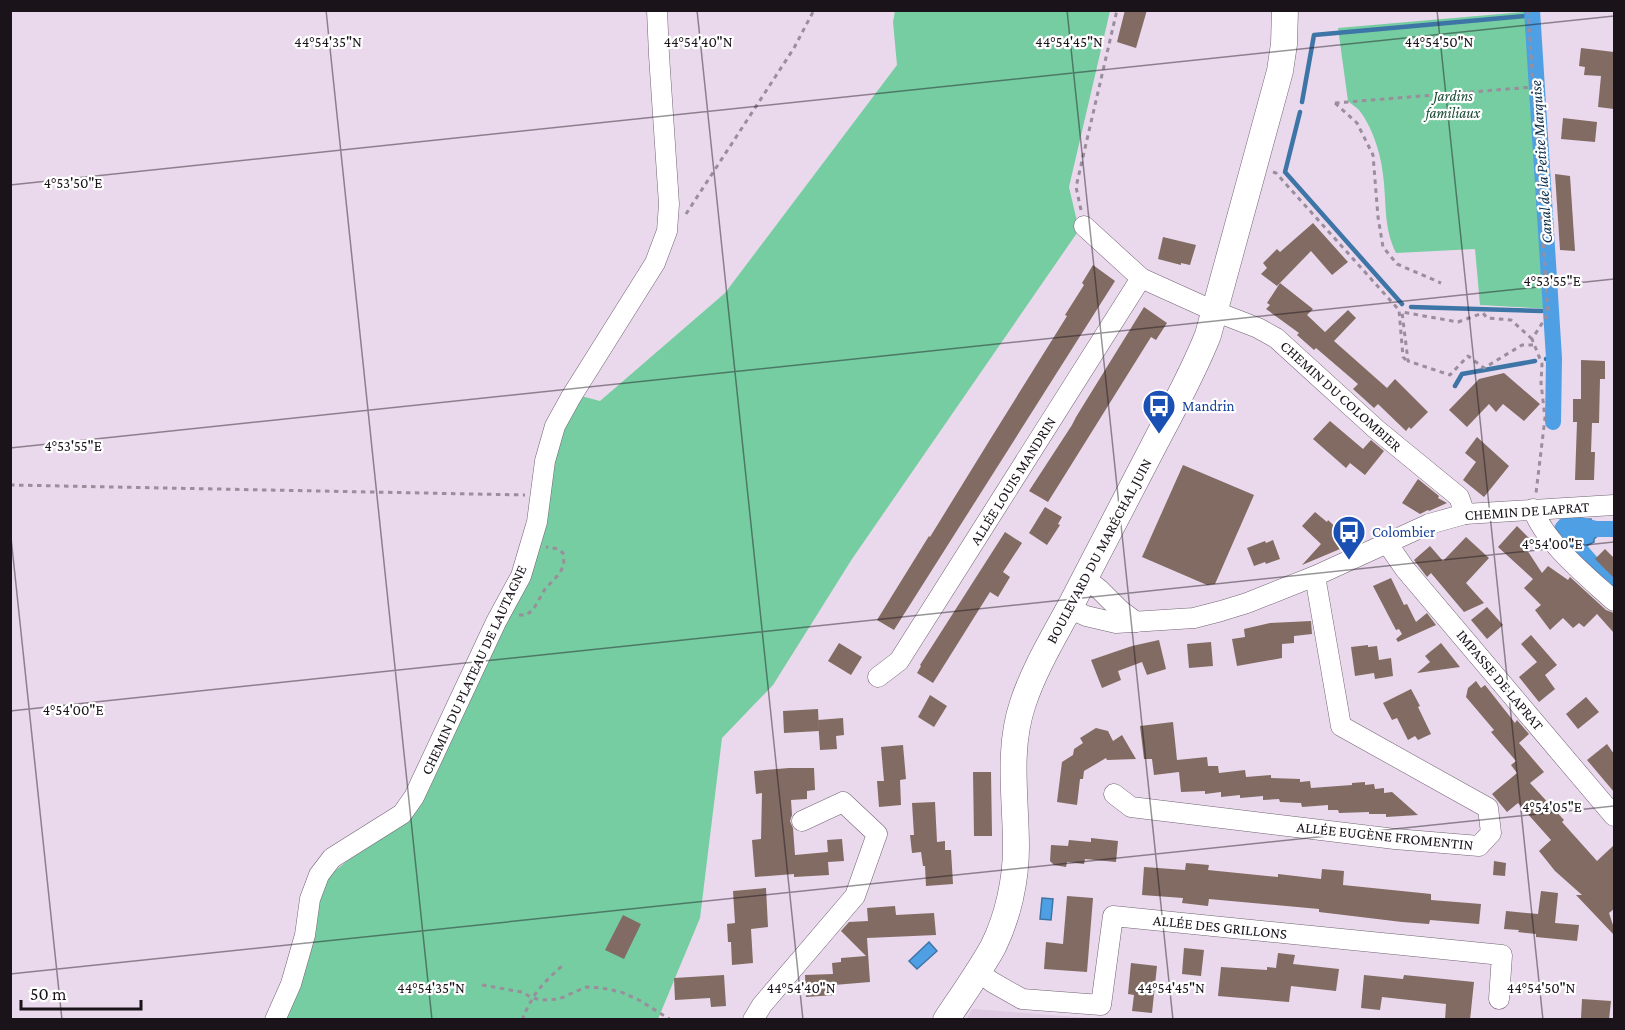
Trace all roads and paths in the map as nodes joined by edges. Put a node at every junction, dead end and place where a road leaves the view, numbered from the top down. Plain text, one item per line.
1 (657, 10) edge
2 (814, 10) edge
3 (1117, 10) edge
4 (1285, 10) edge
5 (1528, 10) edge
6 (1533, 87) junction
7 (1254, 166) junction
8 (1084, 226) joint
9 (668, 231) junction
10 (1141, 278) junction
11 (1441, 283) dead end
12 (1214, 311) junction
13 (1532, 339) junction
14 (1534, 345) junction
15 (1407, 361) junction
16 (10, 485) edge
17 (541, 495) junction
18 (1614, 505) edge
19 (1533, 509) junction
20 (1465, 514) junction
21 (1387, 543) junction
22 (530, 549) junction
23 (1315, 576) junction
24 (1085, 578) junction
25 (1614, 601) edge
26 (1069, 608) junction
27 (496, 622) junction
28 (1136, 622) junction
29 (878, 677) dead end
30 (1114, 794) dead end
31 (1614, 816) edge
32 (802, 821) dead end
33 (562, 965) dead end
34 (978, 971) junction
35 (483, 985) dead end
36 (532, 998) junction
37 (1499, 999) dead end
38 (275, 1020) edge
39 (522, 1020) edge
40 (671, 1020) edge
41 (753, 1020) edge
42 (946, 1020) edge

1 - 9 street, CHEMIN DU PLATEAU DE LAUTAGNE
2 - 9 path
3 - 8 path
4 - 7 main road, BOULEVARD DU MARÉCHAL JUIN
5 - 6 path
6 - 11 path
6 - 13 path
7 - 12 main road, BOULEVARD DU MARÉCHAL JUIN
7 - 15 path
8 - 10 street, CHEMIN DU COLOMBIER
9 - 17 street, CHEMIN DU PLATEAU DE LAUTAGNE
10 - 12 street, CHEMIN DU COLOMBIER
10 - 29 street, ALLÉE LOUIS MANDRIN
12 - 20 street, CHEMIN DU COLOMBIER
12 - 24 main road, BOULEVARD DU MARÉCHAL JUIN
13 - 14 path
13 - 15 path
14 - 15 path
14 - 19 path
16 - 17 path
17 - 22 street, CHEMIN DU PLATEAU DE LAUTAGNE
18 - 19 street, CHEMIN DE LAPRAT
19 - 20 street, CHEMIN DE LAPRAT
19 - 25 street
20 - 21 street, CHEMIN DE LAPRAT
21 - 23 street, CHEMIN DE LAPRAT
21 - 31 street, IMPASSE DE LAPRAT
22 - 27 street, CHEMIN DU PLATEAU DE LAUTAGNE
22 - 27 path
23 - 28 street, CHEMIN DE LAPRAT
23 - 30 street, ALLÉE EUGÈNE FROMENTIN
24 - 26 main road, BOULEVARD DU MARÉCHAL JUIN
24 - 28 street
26 - 28 street, CHEMIN DE LAPRAT
26 - 34 main road, BOULEVARD DU MARÉCHAL JUIN
27 - 38 street, CHEMIN DU PLATEAU DE LAUTAGNE
32 - 41 street
33 - 36 path
34 - 37 street, ALLÉE DES GRILLONS
34 - 42 main road, BOULEVARD DU MARÉCHAL JUIN
35 - 36 path
36 - 39 path
36 - 40 path

